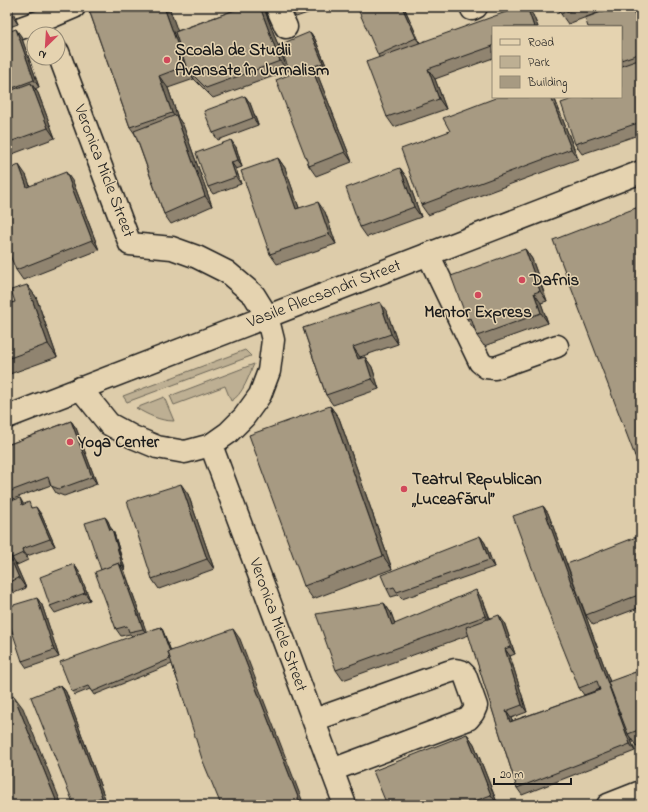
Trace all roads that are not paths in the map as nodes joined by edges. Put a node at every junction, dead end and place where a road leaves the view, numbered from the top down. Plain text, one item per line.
1 (74, 7) edge
2 (277, 7) edge
3 (46, 20) edge
4 (286, 27) dead end
5 (7, 33) edge
6 (63, 66) edge
7 (641, 172) edge
8 (428, 254) junction
9 (267, 316) junction
10 (557, 346) dead end
11 (80, 388) junction
12 (7, 416) edge
13 (211, 445) junction
14 (314, 720) junction
15 (332, 770) junction
16 (641, 792) edge
17 (345, 805) edge
18 (608, 805) edge

1 - 3 street
2 - 4 street
3 - 5 street
6 - 9 street, Veronica Micle Street
7 - 8 street, Vasile Alecsandri Street
8 - 9 street, Vasile Alecsandri Street
8 - 10 street
9 - 11 street, Vasile Alecsandri Street
9 - 13 street, Veronica Micle Street
11 - 12 street, Vasile Alecsandri Street
11 - 13 street, Veronica Micle Street
13 - 14 street, Veronica Micle Street
14 - 15 street, Veronica Micle Street
14 - 15 street
15 - 17 street, Veronica Micle Street
16 - 18 street

